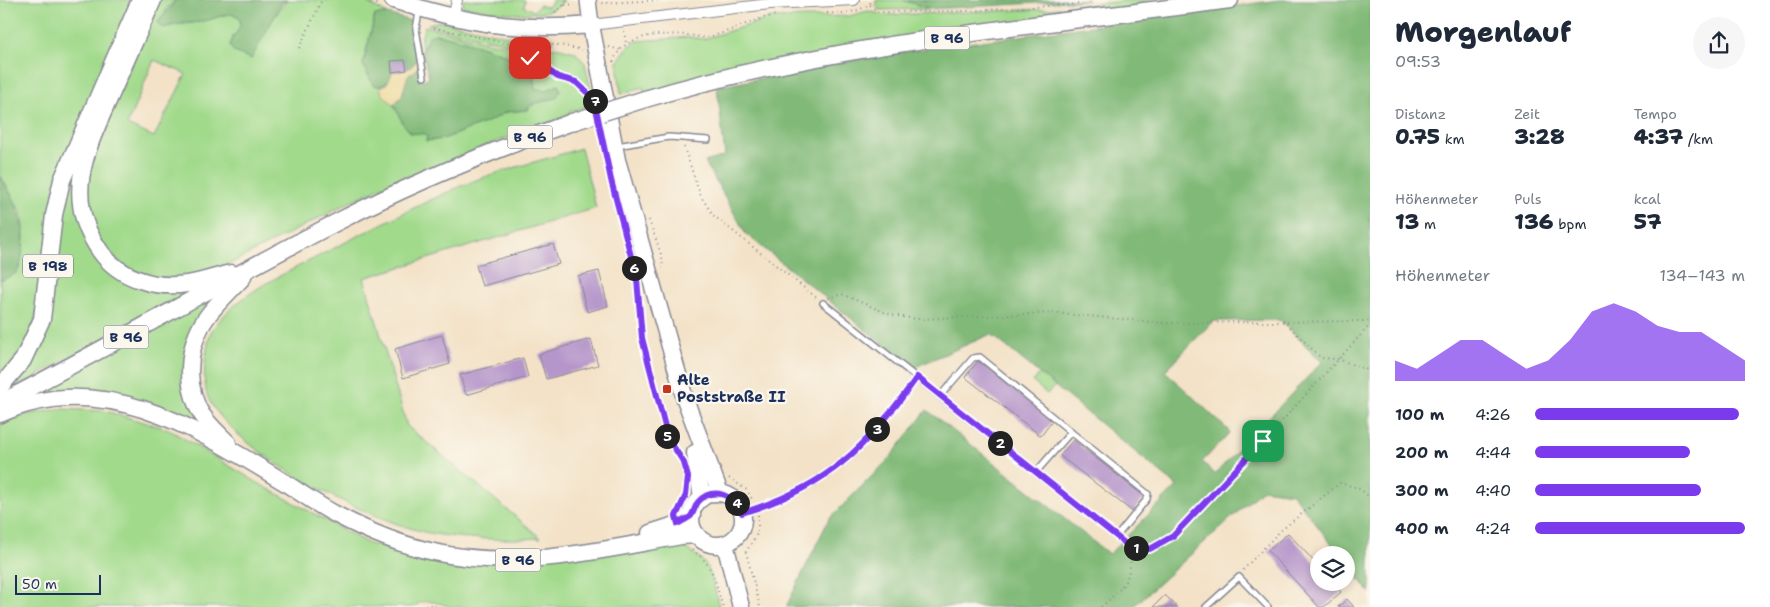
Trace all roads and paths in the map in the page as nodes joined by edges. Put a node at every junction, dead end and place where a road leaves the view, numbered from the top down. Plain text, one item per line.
1 (140, 0) edge
2 (153, 0) edge
3 (322, 0) edge
4 (393, 0) edge
5 (457, 0) edge
6 (567, 0) edge
7 (588, 0) edge
8 (662, 0) edge
9 (854, 0) edge
10 (874, 0) edge
11 (1230, 0) edge
12 (611, 1) edge
13 (869, 4) junction
14 (1082, 4) dead end
15 (420, 9) junction
16 (560, 10) dead end
17 (824, 13) dead end
18 (780, 15) dead end
19 (453, 18) junction
20 (592, 25) junction
21 (511, 44) dead end
22 (560, 46) dead end
23 (299, 48) dead end
24 (620, 50) dead end
25 (584, 55) dead end
26 (424, 77) dead end
27 (592, 90) dead end
28 (708, 140) dead end
29 (682, 145) dead end
30 (614, 147) junction
31 (647, 216) dead end
32 (251, 268) junction
33 (663, 274) dead end
34 (638, 286) dead end
35 (823, 303) junction
36 (1282, 320) junction
37 (1370, 321) edge
38 (1370, 325) edge
39 (1338, 359) junction
40 (1370, 371) edge
41 (917, 377) junction
42 (0, 387) edge
43 (940, 396) junction
44 (685, 399) junction
45 (0, 403) edge
46 (0, 414) edge
47 (1070, 432) junction
48 (244, 458) junction
49 (684, 463) dead end
50 (1036, 472) junction
51 (724, 476) dead end
52 (687, 490) dead end
53 (720, 493) junction
54 (1370, 497) edge
55 (702, 498) junction
56 (749, 511) junction
57 (687, 528) junction
58 (1117, 536) junction
59 (725, 544) junction
60 (1131, 548) junction
61 (1239, 577) junction
62 (420, 607) edge
63 (440, 607) edge
64 (722, 607) edge
65 (741, 607) edge
66 (760, 607) edge
67 (1100, 607) edge
68 (1206, 607) edge
69 (1268, 607) edge

1 - 42 main road, B 198
2 - 32 main road, B 96
3 - 23 path
4 - 15 main road
5 - 19 street
6 - 16 path
7 - 20 main road
8 - 12 path
9 - 20 street
10 - 13 path
11 - 32 main road, B 96, bridge
13 - 14 path
13 - 17 path
15 - 19 main road
15 - 26 lane
18 - 24 path
19 - 20 main road
20 - 30 main road
21 - 27 path
22 - 25 path
28 - 30 lane
29 - 35 path
30 - 44 main road
31 - 33 path
32 - 45 main road, B 96
32 - 48 main road, B 96
34 - 49 path
35 - 36 path
35 - 41 lane
36 - 37 path
36 - 39 path
38 - 39 path
39 - 40 path
39 - 60 path
41 - 43 lane
41 - 56 lane
43 - 47 lane
43 - 50 lane
44 - 53 main road
44 - 55 main road
46 - 48 main road
47 - 50 lane
47 - 58 lane
48 - 57 main road, B 96
50 - 58 lane
51 - 56 path
52 - 57 path
53 - 55 main road
53 - 56 main road
54 - 61 path
55 - 57 main road
56 - 59 main road
56 - 66 path
57 - 59 main road
57 - 64 path
58 - 60 lane
59 - 65 main road
60 - 67 path
61 - 68 lane
61 - 69 lane
62 - 63 path

